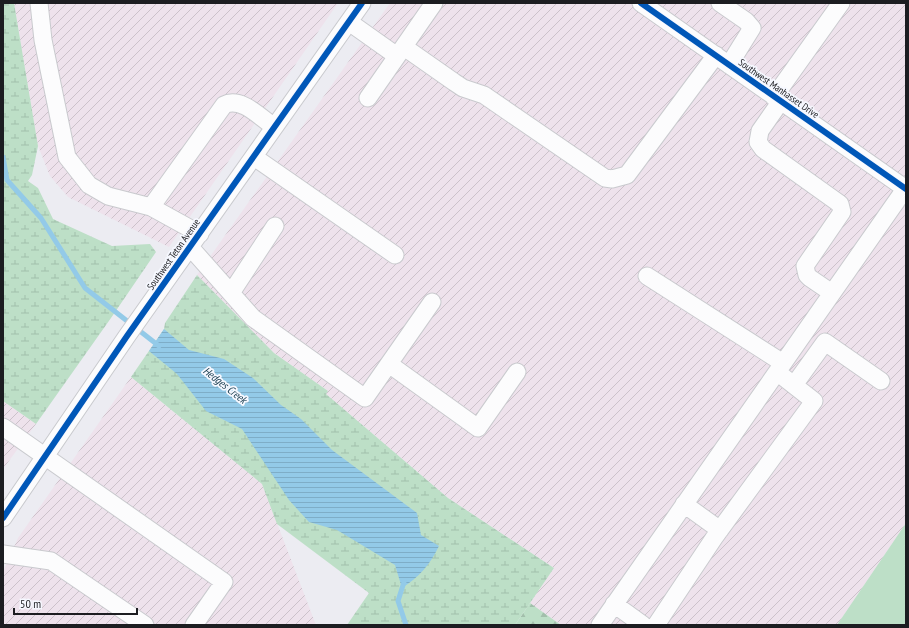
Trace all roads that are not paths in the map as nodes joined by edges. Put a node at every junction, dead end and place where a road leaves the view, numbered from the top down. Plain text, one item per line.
1 (39, 3) edge
2 (362, 3) edge
3 (434, 3) edge
4 (641, 3) edge
5 (720, 3) edge
6 (841, 3) edge
7 (349, 22) junction
8 (401, 51) junction
9 (722, 60) junction
10 (368, 98) dead end
11 (778, 99) junction
12 (274, 127) junction
13 (254, 157) junction
14 (904, 185) edge
15 (151, 206) junction
16 (275, 226) dead end
17 (195, 241) junction
18 (395, 255) dead end
19 (647, 276) dead end
20 (231, 293) junction
21 (832, 293) junction
22 (432, 302) dead end
23 (389, 364) junction
24 (780, 368) junction
25 (517, 372) dead end
26 (881, 381) dead end
27 (794, 385) junction
28 (4, 431) edge
29 (45, 456) junction
30 (684, 504) junction
31 (3, 518) edge
32 (720, 530) junction
33 (3, 554) edge
34 (614, 604) junction
35 (145, 625) edge
36 (194, 625) edge
37 (600, 625) edge
38 (643, 625) edge
39 (656, 625) edge

1 - 15 street
2 - 7 street, Southwest Teton Avenue
3 - 8 street
4 - 9 street, Southwest Manhasset Drive
5 - 9 street
6 - 11 street
7 - 8 street
7 - 12 street, Southwest Teton Avenue
8 - 9 street
8 - 10 street
9 - 11 street, Southwest Manhasset Drive
11 - 14 street, Southwest Manhasset Drive
11 - 21 street
12 - 13 street, Southwest Teton Avenue
12 - 15 street
13 - 17 street, Southwest Teton Avenue
13 - 18 street
14 - 21 street
15 - 17 street
16 - 20 street
17 - 20 street
17 - 29 street, Southwest Teton Avenue
19 - 24 street
20 - 23 street
21 - 24 street
22 - 23 street
23 - 25 street
24 - 27 street
24 - 30 street
26 - 27 street
27 - 32 street
28 - 29 street
29 - 31 street, Southwest Teton Avenue
29 - 36 street
30 - 32 street
30 - 34 street
32 - 39 street
33 - 35 street
34 - 37 street
34 - 38 street

